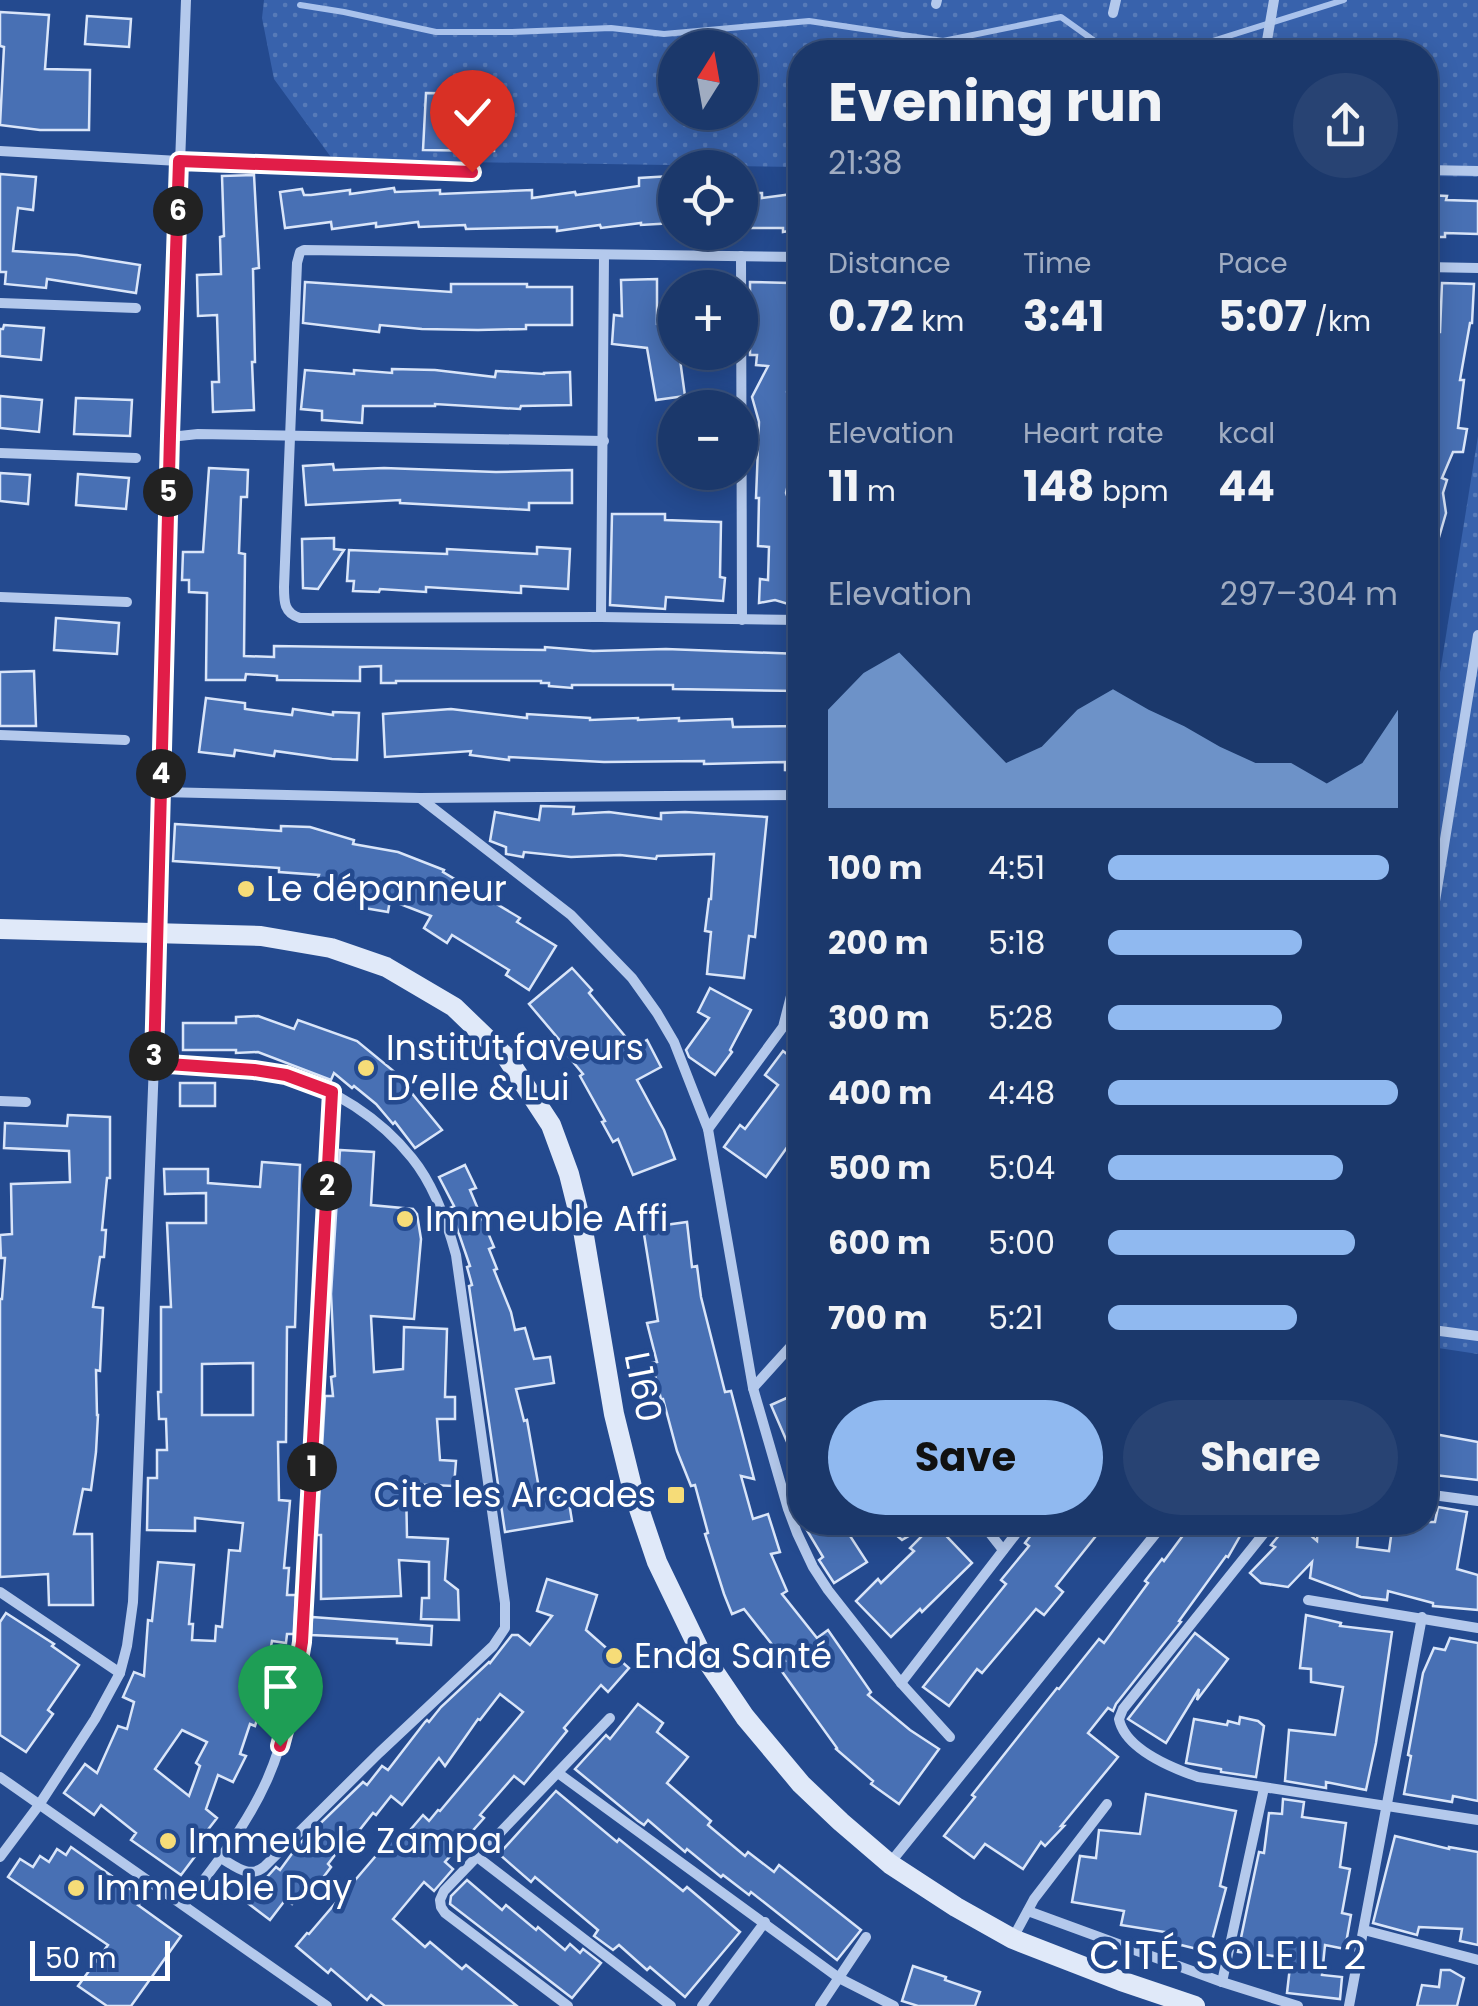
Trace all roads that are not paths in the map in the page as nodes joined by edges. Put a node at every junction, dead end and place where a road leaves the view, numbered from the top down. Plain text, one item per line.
1 (186, 0) edge
2 (1116, 0) edge
3 (1274, 0) edge
4 (1113, 13) dead end
5 (1267, 40) edge
6 (0, 150) edge
7 (179, 161) junction
8 (1438, 170) edge
9 (1478, 171) edge
10 (472, 172) dead end
11 (604, 255) junction
12 (741, 256) junction
13 (788, 257) edge
14 (1478, 268) edge
15 (1438, 270) edge
16 (0, 303) edge
17 (136, 308) dead end
18 (170, 436) junction
19 (288, 436) junction
20 (604, 441) junction
21 (0, 453) edge
22 (136, 458) dead end
23 (0, 597) edge
24 (127, 602) dead end
25 (602, 617) junction
26 (742, 620) junction
27 (788, 620) edge
28 (1478, 635) edge
29 (0, 735) edge
30 (125, 740) dead end
31 (161, 792) junction
32 (788, 796) edge
33 (420, 798) junction
34 (1438, 883) edge
35 (0, 929) edge
36 (158, 934) junction
37 (788, 1010) edge
38 (154, 1063) junction
39 (332, 1092) junction
40 (0, 1101) edge
41 (26, 1102) dead end
42 (708, 1130) junction
43 (1438, 1331) edge
44 (1478, 1336) edge
45 (788, 1349) edge
46 (753, 1388) junction
47 (1438, 1496) edge
48 (1478, 1502) edge
49 (788, 1509) edge
50 (798, 1535) edge
51 (992, 1535) edge
52 (1015, 1535) edge
53 (1155, 1535) edge
54 (1263, 1535) edge
55 (1003, 1550) junction
56 (0, 1592) edge
57 (1308, 1600) dead end
58 (1422, 1617) junction
59 (1478, 1628) edge
60 (120, 1673) junction
61 (901, 1682) junction
62 (610, 1718) dead end
63 (950, 1737) dead end
64 (558, 1773) junction
65 (0, 1776) edge
66 (1264, 1788) junction
67 (39, 1804) junction
68 (1106, 1804) dead end
69 (1388, 1805) junction
70 (1478, 1820) edge
71 (476, 1856) junction
72 (0, 1857) edge
73 (221, 1858) junction
74 (890, 1864) junction
75 (184, 1904) junction
76 (1028, 1911) junction
77 (765, 1922) junction
78 (1364, 1930) junction
79 (866, 1937) dead end
80 (1013, 1938) junction
81 (1478, 1960) edge
82 (840, 1978) junction
83 (1222, 1982) junction
84 (327, 2006) edge
85 (568, 2006) edge
86 (671, 2006) edge
87 (702, 2006) edge
88 (820, 2006) edge
89 (894, 2006) edge
90 (1195, 2006) edge
91 (1298, 2006) edge
92 (1349, 2006) edge

1 - 7 street
2 - 4 street
3 - 5 street
6 - 7 street
7 - 10 street
7 - 18 street
8 - 9 street
11 - 12 street
11 - 19 street
11 - 20 street
12 - 13 street
12 - 26 street
14 - 15 street
16 - 17 street
18 - 19 street
18 - 31 street
19 - 20 street
19 - 25 street
20 - 25 street
21 - 22 street
23 - 24 street
25 - 26 street
26 - 27 street
28 - 34 street
29 - 30 street
31 - 33 street
31 - 36 street
32 - 33 street
33 - 42 street
35 - 36 street, L160
36 - 38 street
36 - 74 street, L160
37 - 42 street
38 - 39 street
38 - 60 street
39 - 73 street
39 - 73 street
40 - 41 street
42 - 46 street
43 - 44 street
45 - 46 street
46 - 49 street
47 - 48 street
50 - 61 street
51 - 55 street
52 - 55 street
53 - 74 street
54 - 66 street
55 - 61 street
56 - 60 street
57 - 58 street
58 - 59 street
58 - 69 street
60 - 67 street
61 - 63 street
62 - 64 street
64 - 71 street
64 - 77 street
65 - 67 street
66 - 69 street
66 - 83 street
67 - 72 street
67 - 75 street
68 - 76 street
69 - 70 street
69 - 78 street
71 - 85 street
71 - 86 street
73 - 75 street
74 - 80 street, L160
75 - 84 street
76 - 80 street
76 - 83 street
77 - 82 street
77 - 87 street
78 - 81 street
78 - 92 street
79 - 82 street
80 - 90 street, L160
82 - 88 street
82 - 89 street
83 - 91 street

